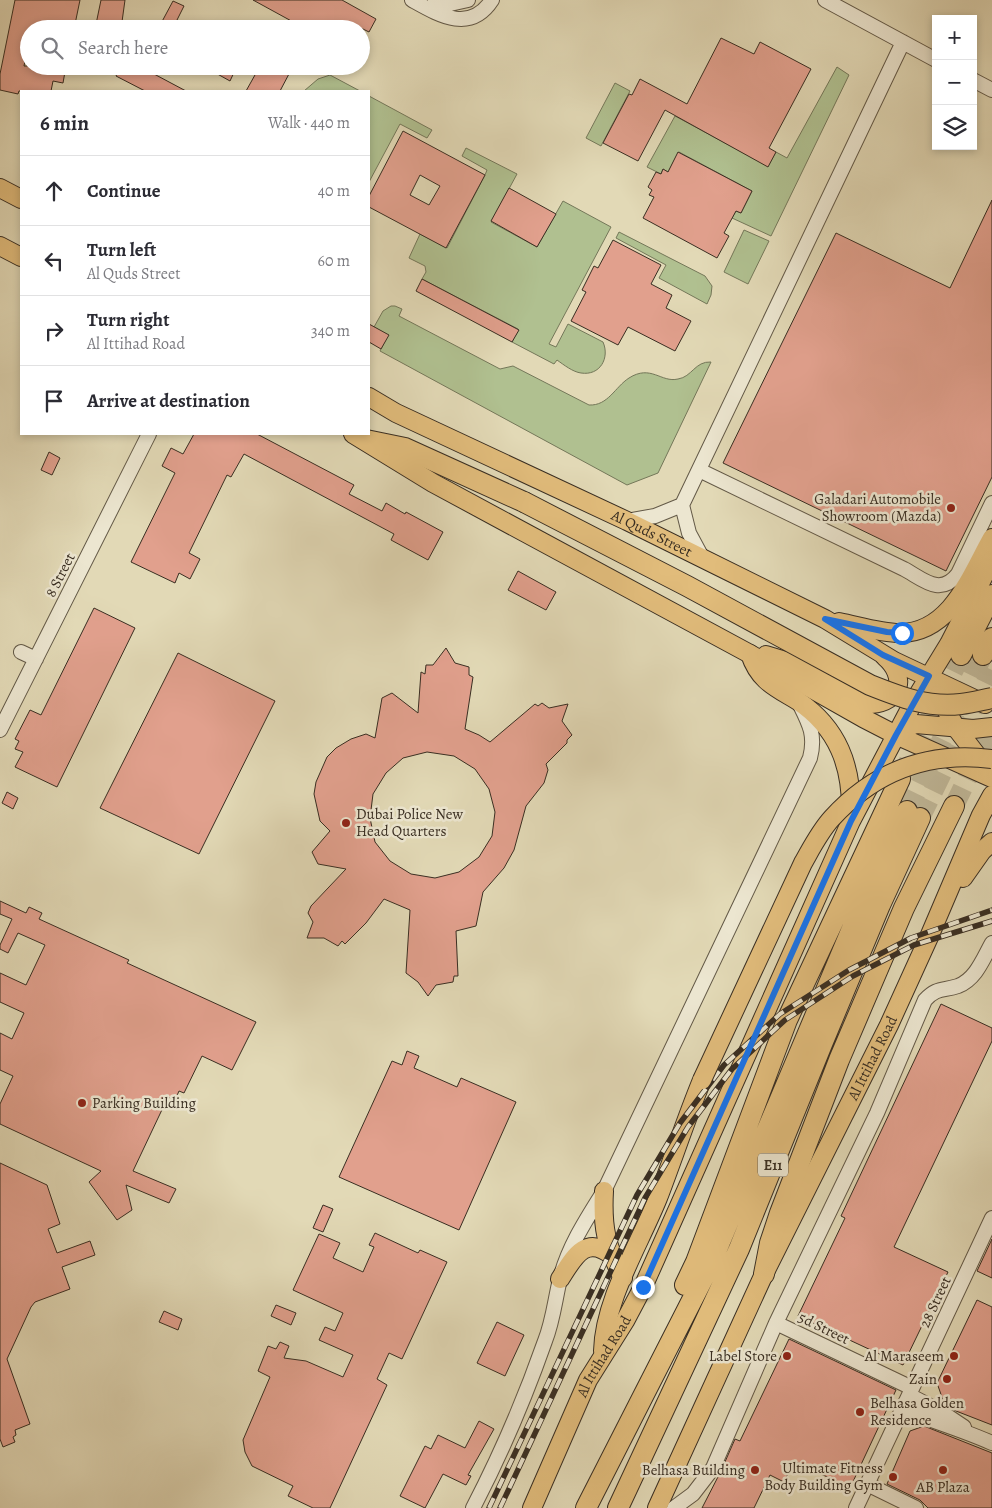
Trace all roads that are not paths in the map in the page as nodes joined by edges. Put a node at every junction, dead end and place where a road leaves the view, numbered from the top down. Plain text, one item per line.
1 (412, 0) edge
2 (435, 0) edge
3 (468, 0) edge
4 (492, 0) edge
5 (824, 0) edge
6 (903, 42) junction
7 (932, 58) edge
8 (977, 82) edge
9 (992, 90) edge
10 (0, 188) edge
11 (20, 198) edge
12 (0, 246) edge
13 (20, 256) edge
14 (370, 398) edge
15 (370, 408) edge
16 (396, 413) junction
17 (148, 435) edge
18 (360, 437) edge
19 (699, 470) junction
20 (992, 503) edge
21 (682, 505) junction
22 (627, 521) junction
23 (992, 538) edge
24 (703, 559) junction
25 (992, 560) edge
26 (992, 595) edge
27 (825, 619) junction
28 (21, 652) dead end
29 (750, 654) junction
30 (883, 655) junction
31 (961, 655) tunnel mouth
32 (36, 658) junction
33 (929, 676) junction
34 (992, 698) edge
35 (799, 702) junction
36 (992, 708) edge
37 (992, 727) edge
38 (956, 728) junction
39 (0, 730) edge
40 (896, 735) junction
41 (992, 759) edge
42 (992, 774) edge
43 (992, 778) edge
44 (900, 779) tunnel mouth
45 (992, 794) edge
46 (954, 806) tunnel mouth
47 (851, 821) junction
48 (992, 842) edge
49 (929, 937) junction
50 (992, 943) edge
51 (604, 1190) junction
52 (992, 1218) edge
53 (611, 1255) junction
54 (764, 1274) junction
55 (623, 1278) junction
56 (560, 1279) junction
57 (776, 1323) junction
58 (666, 1351) junction
59 (602, 1354) junction
60 (910, 1391) junction
61 (902, 1409) junction
62 (972, 1434) junction
63 (992, 1443) edge
64 (867, 1484) junction
65 (473, 1508) edge
66 (532, 1508) edge
67 (586, 1508) edge
68 (618, 1508) edge
69 (657, 1508) edge
70 (674, 1508) edge
71 (856, 1508) edge
72 (916, 1508) edge

1 - 4 street
2 - 3 street
5 - 6 street
6 - 7 street
6 - 19 street
8 - 9 street
10 - 11 main road
12 - 13 main road
14 - 16 main road, Al Quds Street
15 - 16 main road
16 - 22 main road, Al Quds Street
17 - 32 street, 8 Street
18 - 29 main road
18 - 34 highway, bridge
19 - 20 street
19 - 21 street
21 - 22 street
21 - 24 street
22 - 24 main road, Al Quds Street
23 - 27 main road
24 - 27 main road, Al Quds Street
25 - 33 main road, Al Ittihad Road
26 - 31 highway
27 - 30 main road, Al Quds Street
28 - 32 street
29 - 30 main road
29 - 35 main road
29 - 40 main road
30 - 33 main road, Al Quds Street
32 - 39 street, 8 Street
33 - 36 main road, Al Quds Street
33 - 38 main road
33 - 40 main road, Al Ittihad Road
35 - 47 main road
35 - 51 street
37 - 38 main road
38 - 40 main road
38 - 42 main road
40 - 43 main road
40 - 47 main road, Al Ittihad Road
41 - 55 main road, bridge
44 - 58 highway
45 - 49 main road, Al Ittihad Road
46 - 54 highway
47 - 59 main road, Al Ittihad Road
48 - 49 main road
49 - 54 main road, Al Ittihad Road
50 - 57 street
51 - 53 main road
51 - 56 street
52 - 60 street, 28 Street
53 - 55 main road
53 - 56 main road
54 - 69 main road, Al Ittihad Road
55 - 59 main road
56 - 65 street
57 - 60 street, 5d Street
57 - 70 street
58 - 67 highway, E11
58 - 68 highway, E11
59 - 66 main road, Al Ittihad Road
60 - 61 street, 28 Street
60 - 62 street, 5d Street
61 - 62 street, 5d Street
61 - 64 street, 28 Street
62 - 63 street, 5d Street
64 - 71 street, 28 Street
64 - 72 street

